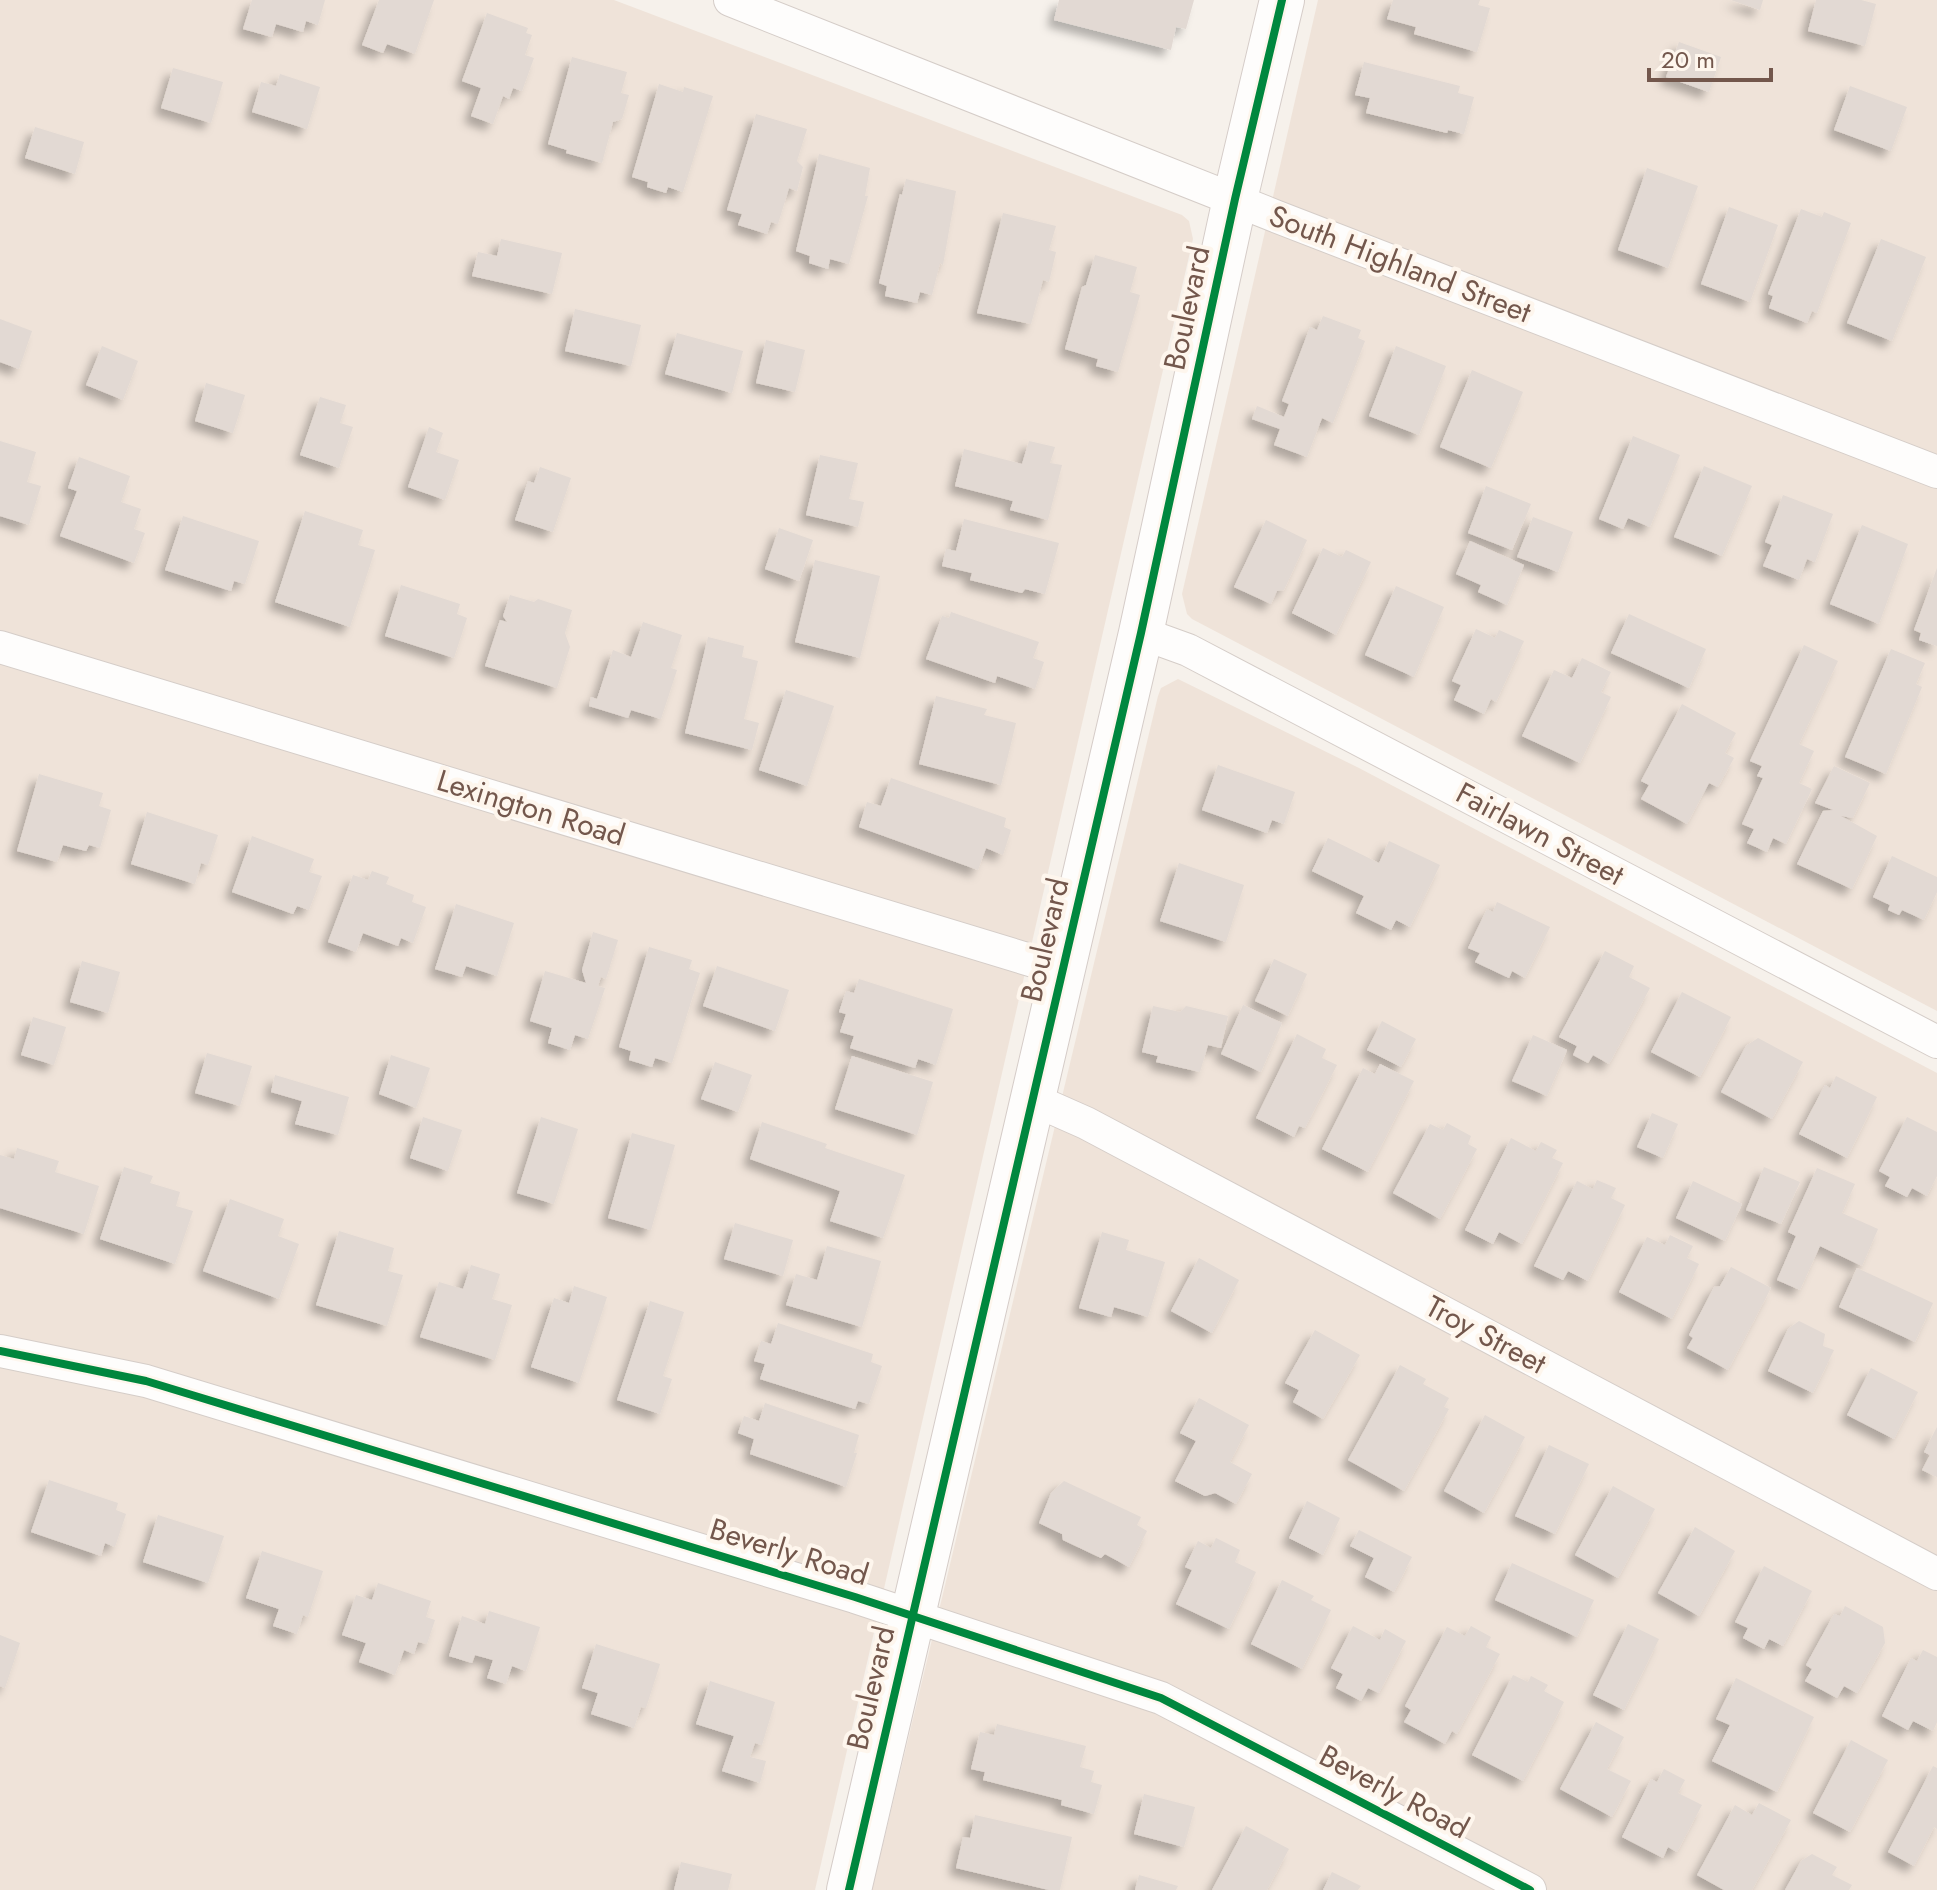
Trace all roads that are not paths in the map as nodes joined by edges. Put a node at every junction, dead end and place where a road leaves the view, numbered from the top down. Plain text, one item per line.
1 (730, 0) edge
2 (1282, 0) edge
3 (1235, 199) junction
4 (1937, 472) edge
5 (1141, 633) junction
6 (0, 647) edge
7 (1063, 970) junction
8 (1937, 1042) edge
9 (1034, 1100) junction
10 (0, 1351) edge
11 (1937, 1574) edge
12 (912, 1616) junction
13 (849, 1890) edge
14 (1530, 1890) edge

1 - 3 street, South Highland Street
2 - 3 main road, Boulevard
3 - 4 street, South Highland Street
3 - 5 main road, Boulevard
5 - 7 main road, Boulevard
5 - 8 street, Fairlawn Street
6 - 7 street, Lexington Road
7 - 9 main road, Boulevard
9 - 11 street, Troy Street
9 - 12 main road, Boulevard
10 - 12 street, Beverly Road
12 - 13 main road, Boulevard
12 - 14 street, Beverly Road

